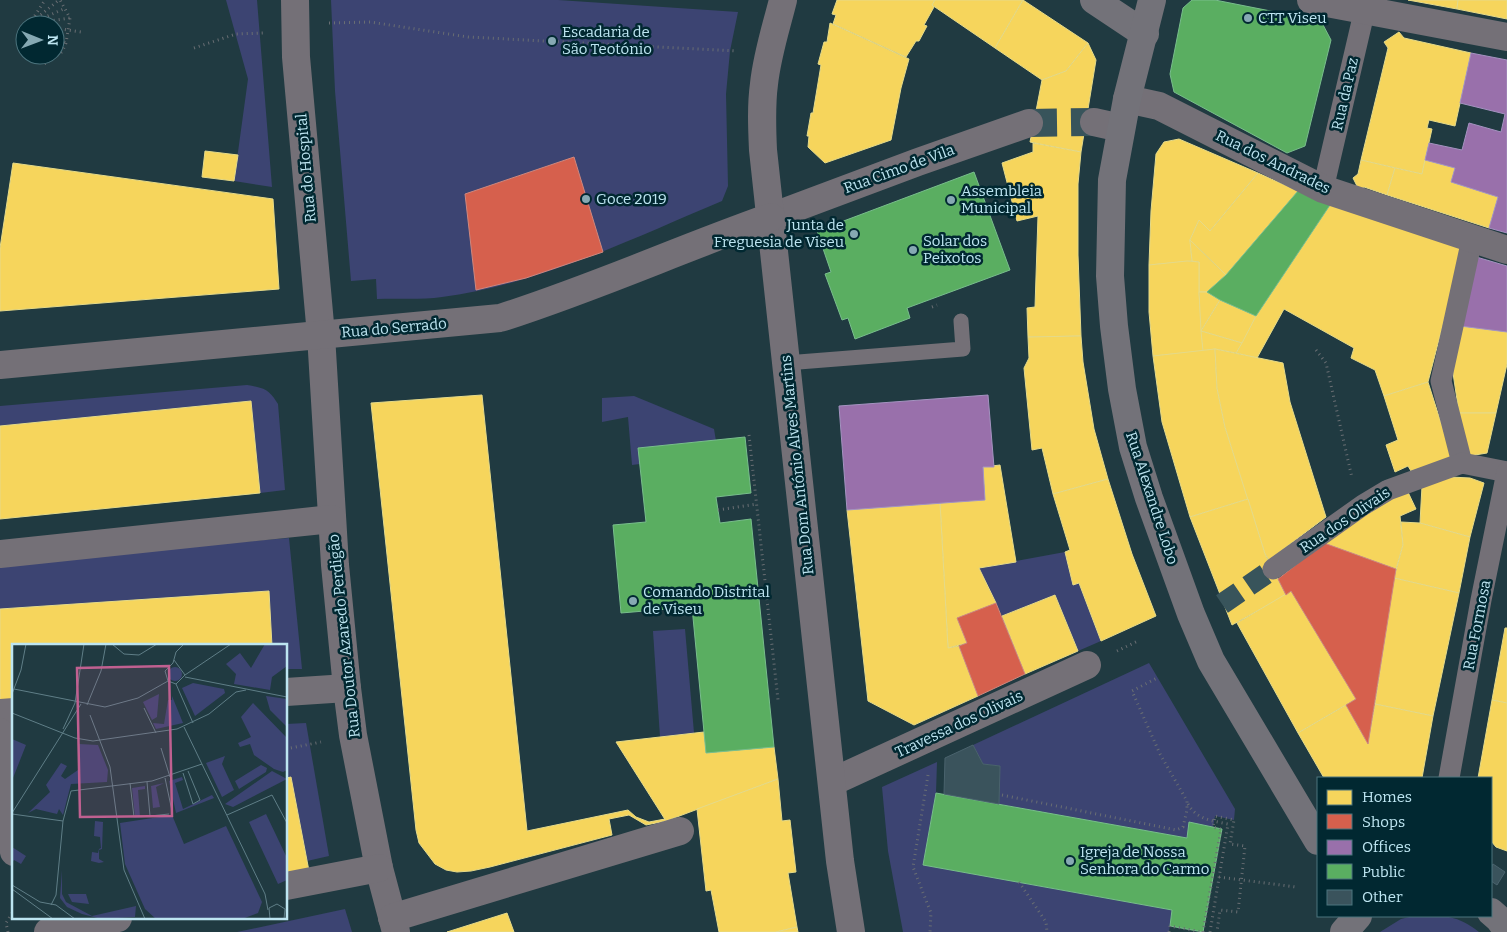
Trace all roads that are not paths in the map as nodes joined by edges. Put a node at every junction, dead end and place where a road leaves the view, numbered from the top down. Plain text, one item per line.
1 (295, 0) edge
2 (783, 0) edge
3 (1094, 0) edge
4 (1152, 0) edge
5 (1311, 0) edge
6 (1365, 5) edge
7 (1145, 34) junction
8 (1507, 37) edge
9 (1127, 99) junction
10 (1094, 122) tunnel mouth
11 (1029, 123) tunnel mouth
12 (1121, 128) junction
13 (1323, 189) junction
14 (771, 217) junction
15 (1472, 239) junction
16 (1507, 250) edge
17 (961, 321) dead end
18 (321, 335) junction
19 (786, 362) junction
20 (0, 365) edge
21 (1462, 463) junction
22 (1507, 472) edge
23 (332, 518) junction
24 (0, 554) edge
25 (1273, 569) tunnel mouth
26 (1087, 665) dead end
27 (347, 688) junction
28 (288, 692) edge
29 (0, 732) edge
30 (1449, 777) edge
31 (832, 782) junction
32 (680, 832) dead end
33 (1317, 839) edge
34 (12, 840) edge
35 (379, 868) junction
36 (288, 886) edge
37 (1492, 913) edge
38 (1357, 917) edge
39 (108, 920) edge
40 (394, 925) edge
41 (1507, 930) edge
42 (48, 932) edge
43 (851, 932) edge
44 (1344, 932) edge

1 - 18 street, Rua do Hospital
2 - 14 street, Rua Dom António Alves Martins
3 - 7 main road
4 - 7 main road, Rua Alexandre Lobo
5 - 6 street
6 - 8 street
6 - 13 street, Rua da Paz
7 - 9 main road, Rua Alexandre Lobo
9 - 12 main road, Rua Alexandre Lobo
9 - 13 street, Rua dos Andrades
10 - 12 street
11 - 14 street, Rua Cimo de Vila
12 - 33 main road, Rua Alexandre Lobo
13 - 15 street, Rua dos Andrades
14 - 18 street, Rua do Serrado
14 - 19 street, Rua Dom António Alves Martins
15 - 16 street, Rua dos Andrades
15 - 21 street
17 - 19 lane
18 - 20 street, Rua do Serrado
18 - 23 street, Rua Doutor Azaredo Perdigão
19 - 31 street, Rua Dom António Alves Martins
21 - 22 street
21 - 25 street, Rua dos Olivais
22 - 30 street, Rua Formosa
23 - 24 street
23 - 27 street, Rua Doutor Azaredo Perdigão
26 - 31 street, Travessa dos Olivais
27 - 28 street
27 - 35 street, Rua Doutor Azaredo Perdigão
29 - 34 street
31 - 43 street, Rua Dom António Alves Martins
32 - 40 street
35 - 36 street
35 - 40 street, Rua Doutor Azaredo Perdigão
37 - 41 main road
38 - 44 main road
39 - 42 street

